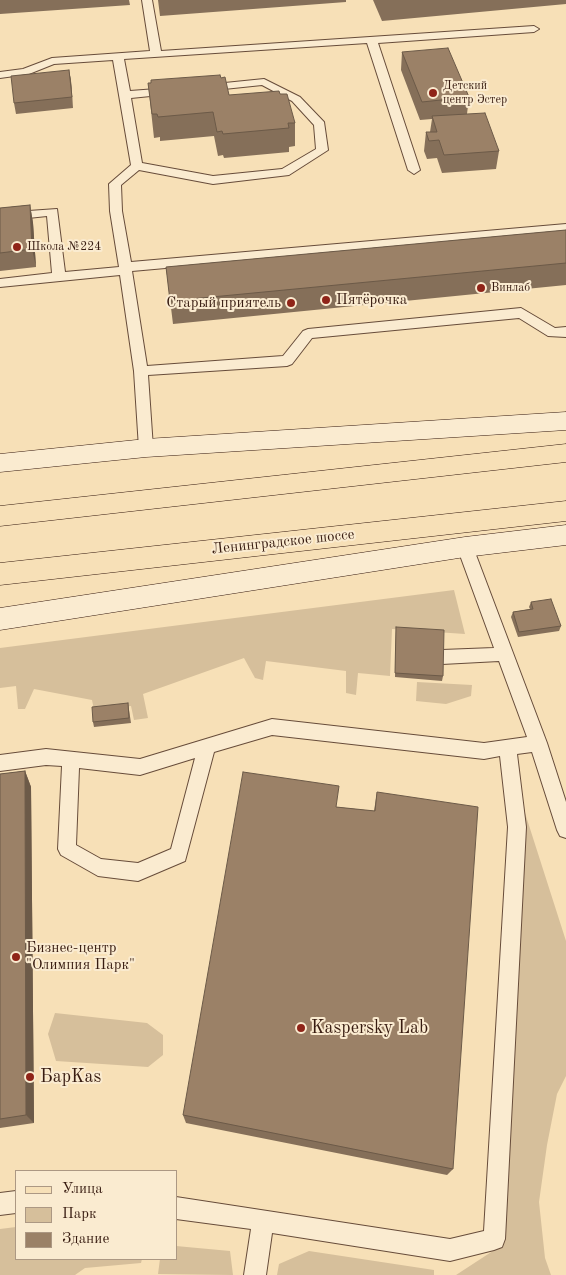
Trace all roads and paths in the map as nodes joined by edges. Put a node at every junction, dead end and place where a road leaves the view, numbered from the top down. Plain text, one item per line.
1 (147, 0) edge
2 (534, 28) dead end
3 (371, 39) junction
4 (156, 54) junction
5 (118, 58) junction
6 (0, 75) edge
7 (125, 95) junction
8 (137, 166) junction
9 (414, 170) dead end
10 (0, 217) edge
11 (566, 228) edge
12 (125, 269) junction
13 (59, 277) junction
14 (0, 283) edge
15 (566, 332) edge
16 (141, 371) junction
17 (566, 421) edge
18 (146, 448) junction
19 (566, 453) edge
20 (0, 463) edge
21 (566, 511) edge
22 (0, 516) edge
23 (566, 535) edge
24 (465, 547) junction
25 (0, 574) edge
26 (0, 619) edge
27 (504, 654) junction
28 (442, 657) edge
29 (538, 743) junction
30 (207, 746) junction
31 (508, 747) junction
32 (70, 760) junction
33 (0, 763) edge
34 (566, 830) edge
35 (15, 1202) edge
36 (0, 1204) edge
37 (178, 1208) edge
38 (263, 1220) junction
39 (256, 1275) edge

1 - 4 lane
2 - 3 lane
3 - 4 lane
3 - 9 lane
4 - 5 lane
5 - 6 lane
5 - 7 lane
7 - 8 lane
7 - 8 lane
8 - 12 lane
10 - 13 lane
11 - 12 lane
12 - 13 lane
12 - 16 lane
13 - 14 lane
15 - 16 lane
16 - 18 lane
17 - 18 main road
18 - 20 main road
19 - 22 main road
21 - 25 main road, Ленинградское шоссе
23 - 24 main road
24 - 26 main road
24 - 27 lane
27 - 28 lane
27 - 29 lane
29 - 31 lane
29 - 34 lane
30 - 31 lane
30 - 32 lane
30 - 32 lane
31 - 38 lane
32 - 33 lane
35 - 36 lane
37 - 38 lane
38 - 39 lane

